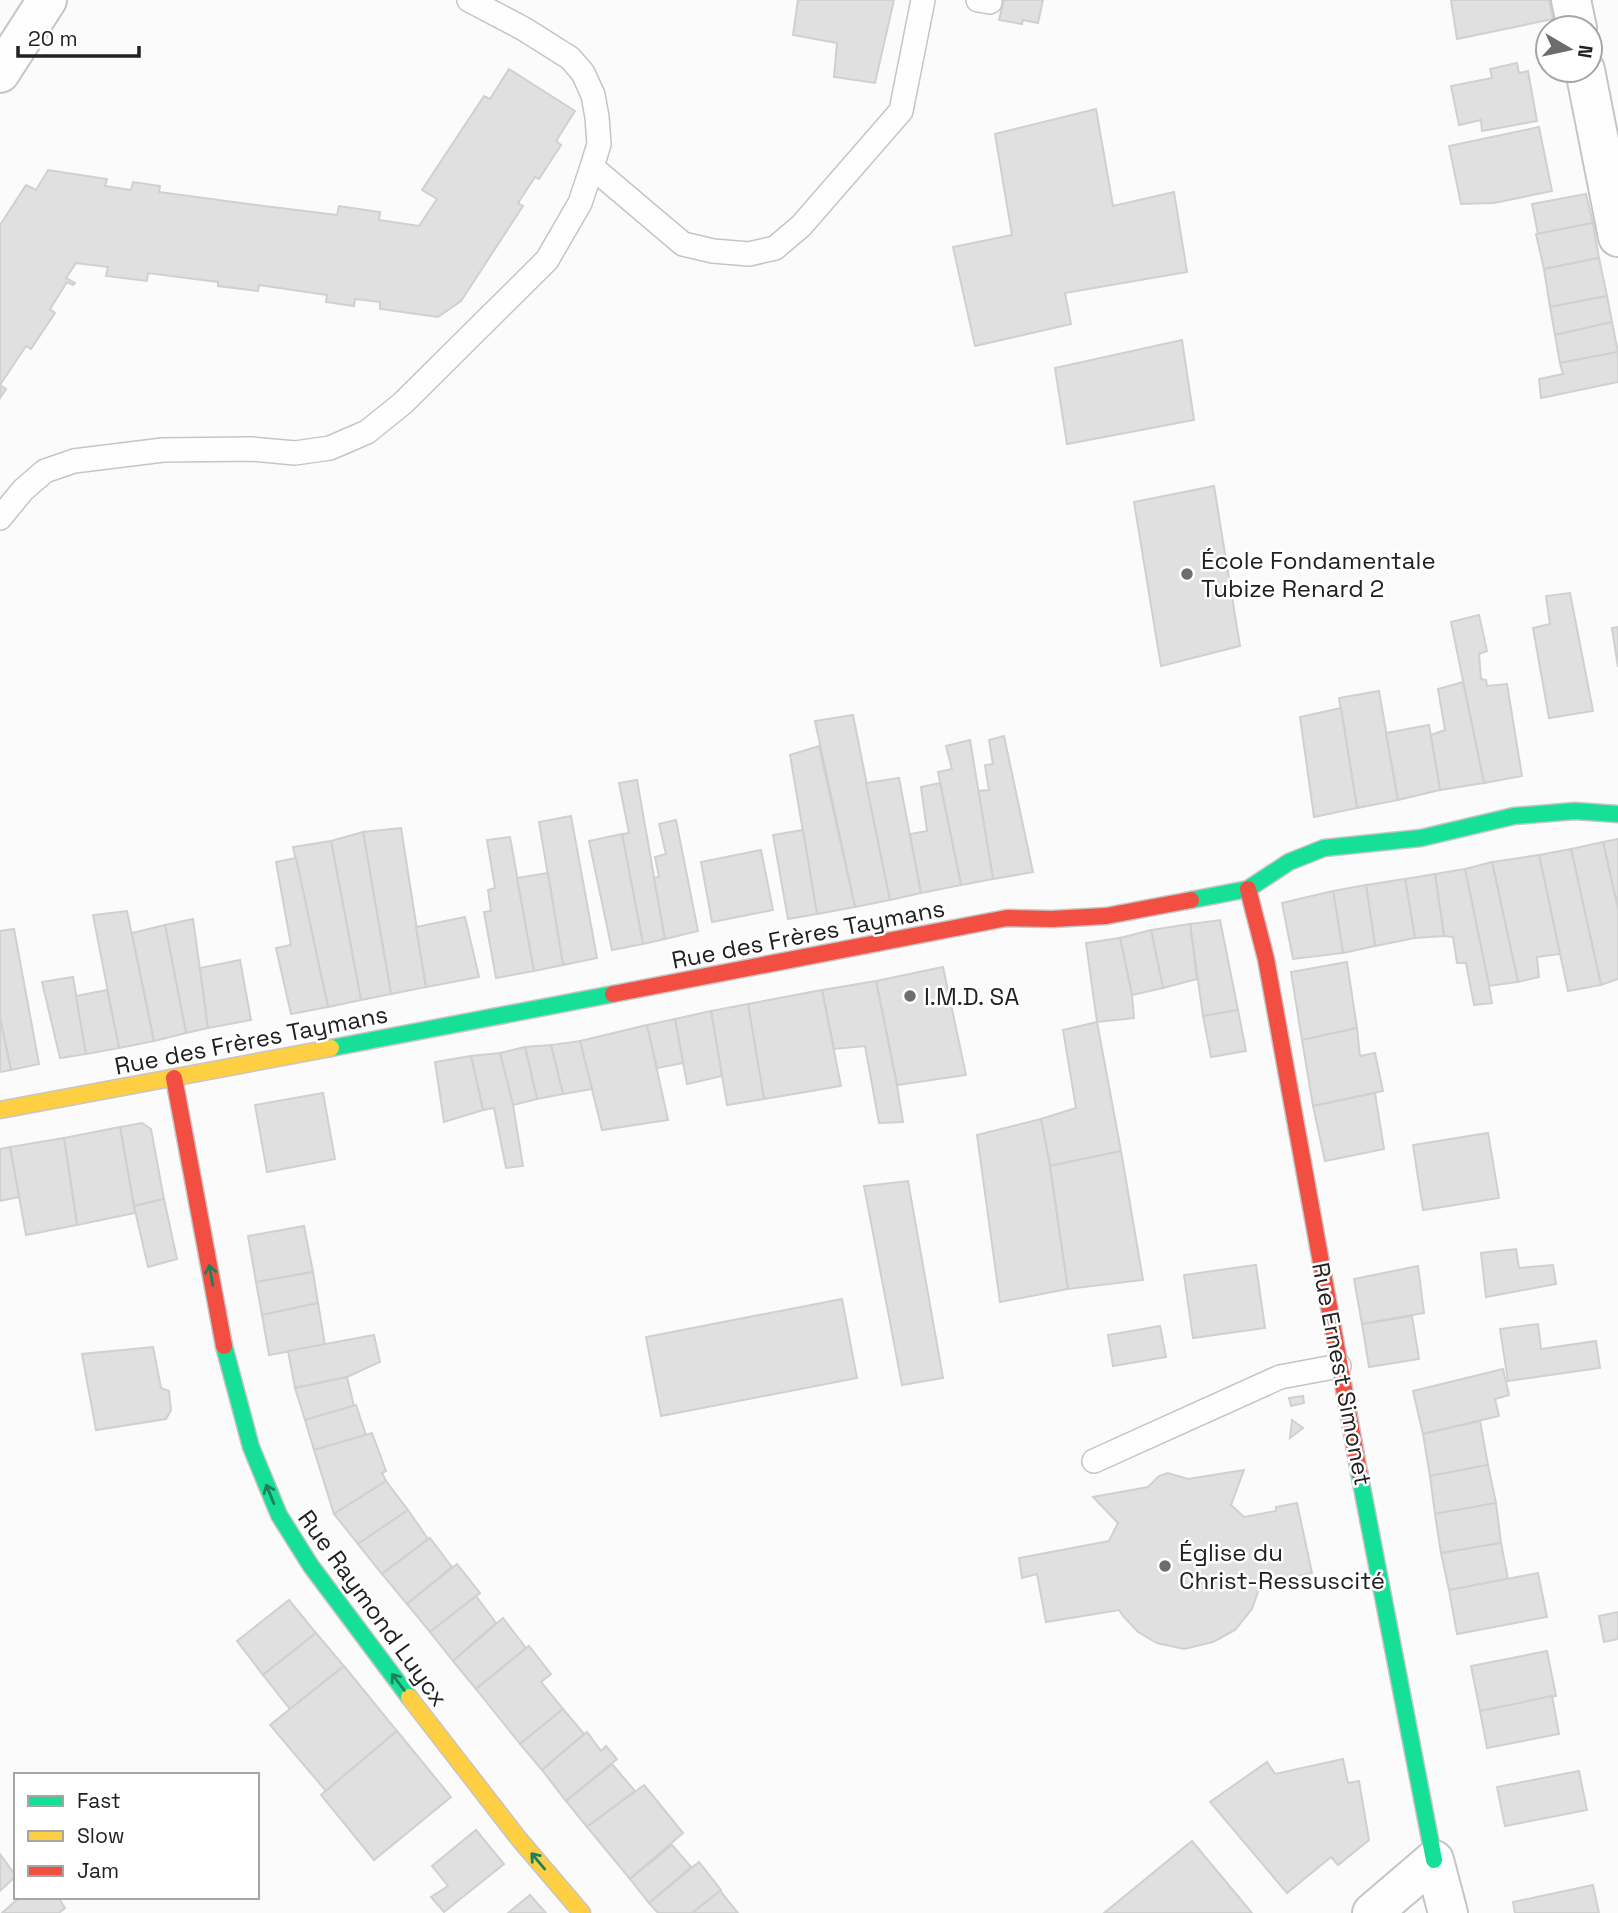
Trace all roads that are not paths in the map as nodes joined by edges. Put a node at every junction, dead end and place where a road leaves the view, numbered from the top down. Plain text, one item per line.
1 (47, 0) edge
2 (468, 0) edge
3 (923, 0) edge
4 (0, 73) edge
5 (1588, 84) edge
6 (592, 167) junction
7 (1618, 236) edge
8 (0, 518) edge
9 (1618, 814) edge
10 (1248, 889) junction
11 (174, 1079) junction
12 (0, 1110) edge
13 (1339, 1366) junction
14 (1094, 1461) dead end
15 (1434, 1860) junction
16 (582, 1913) edge
17 (1372, 1913) edge
18 (1448, 1913) edge

1 - 4 street
2 - 6 lane
3 - 6 lane
5 - 7 street
6 - 8 lane
9 - 10 street, Rue des Frères Taymans
10 - 11 street, Rue des Frères Taymans
10 - 13 street, Rue Ernest Simonet
11 - 12 street, Rue des Frères Taymans
16 -> 11 street, Rue Raymond Luycx
13 - 14 lane
13 - 15 street, Rue Ernest Simonet
15 - 17 street
15 - 18 street, Rue Ernest Simonet

